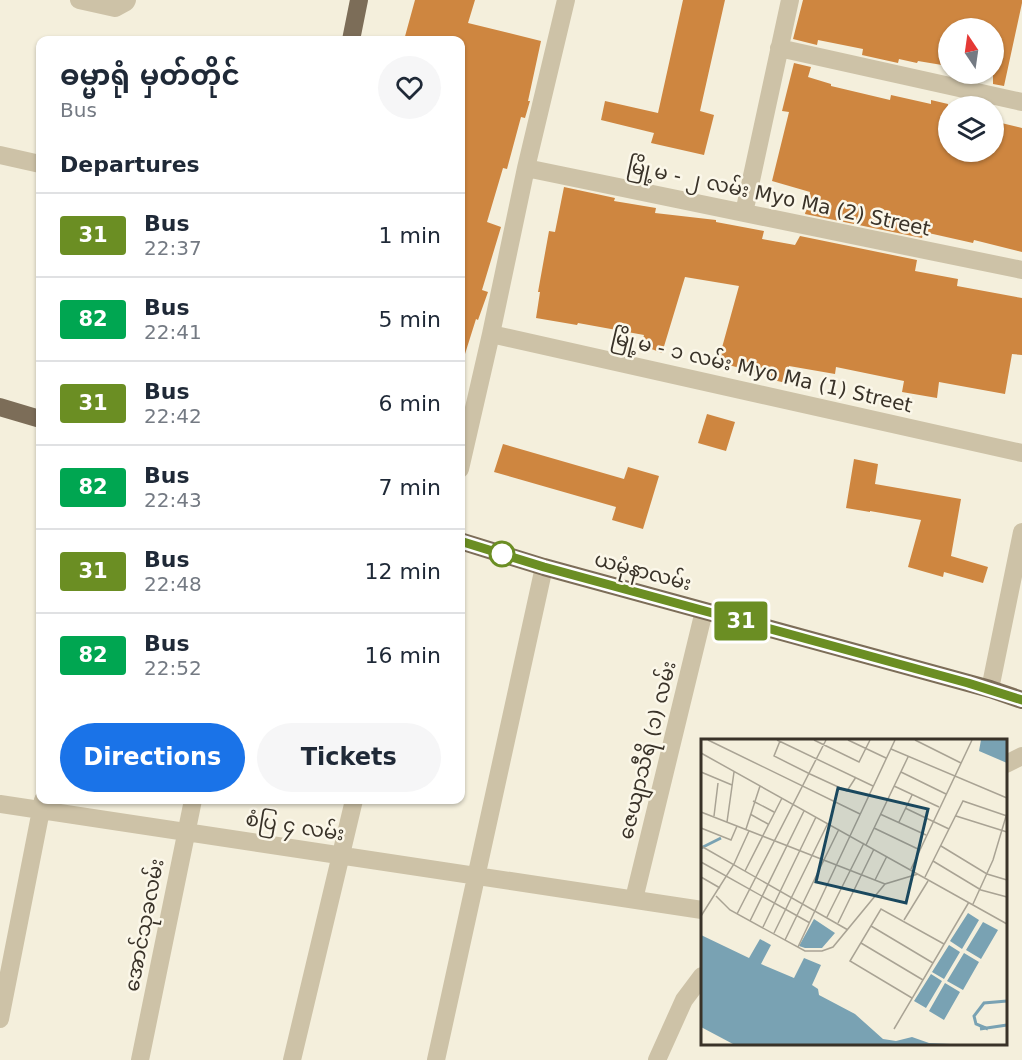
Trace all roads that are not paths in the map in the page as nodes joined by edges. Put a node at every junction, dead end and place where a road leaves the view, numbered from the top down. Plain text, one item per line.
1 (79, 0) edge
2 (127, 0) edge
3 (359, 0) edge
4 (566, 0) edge
5 (790, 0) edge
6 (352, 36) edge
7 (779, 48) junction
8 (1022, 102) edge
9 (0, 155) edge
10 (36, 163) edge
11 (526, 168) junction
12 (744, 213) junction
13 (1022, 270) edge
14 (491, 334) junction
15 (0, 407) edge
16 (36, 418) edge
17 (465, 447) edge
18 (1022, 453) edge
19 (1022, 532) edge
20 (465, 543) edge
21 (544, 567) junction
22 (704, 611) junction
23 (990, 690) junction
24 (1022, 700) edge
25 (1022, 756) edge
26 (1007, 763) edge
27 (0, 804) edge
28 (192, 804) edge
29 (353, 804) edge
30 (42, 805) edge
31 (186, 832) junction
32 (341, 855) junction
33 (476, 876) junction
34 (633, 899) junction
35 (701, 910) edge
36 (701, 977) edge
37 (0, 1019) edge
38 (140, 1060) edge
39 (292, 1060) edge
40 (436, 1060) edge
41 (657, 1060) edge

1 - 2 street
3 - 6 main road
4 - 11 street
5 - 7 street
7 - 8 street
7 - 12 street
9 - 10 street
11 - 12 street, မြို့မ - ၂ လမ်း Myo Ma (2) Street
11 - 14 street
12 - 13 street, မြို့မ - ၂ လမ်း Myo Ma (2) Street
14 - 17 street
14 - 18 street, မြို့မ - ၁ လမ်း Myo Ma (1) Street
15 - 16 main road
19 - 23 street
20 - 21 main road, ယမုံနာလမ်း
21 - 22 main road, ယမုံနာလမ်း
21 - 33 street
22 - 23 main road, ယမုံနာလမ်း
22 - 34 street, ဇေယျာသီရိ (၁) လမ်း
23 - 24 main road, ယမုံနာလမ်း
25 - 26 street
27 - 30 street, စံပြ ၄ လမ်း
28 - 31 street, အောင်သုခလမ်း
29 - 32 street
30 - 31 street, စံပြ ၄ လမ်း
30 - 37 street
31 - 32 street, စံပြ ၄ လမ်း
31 - 38 street, အောင်သုခလမ်း
32 - 33 street, စံပြ ၄ လမ်း
32 - 39 street
33 - 34 street, စံပြ ၄ လမ်း
33 - 40 street
34 - 35 street, စံပြ ၄ လမ်း
36 - 41 street

